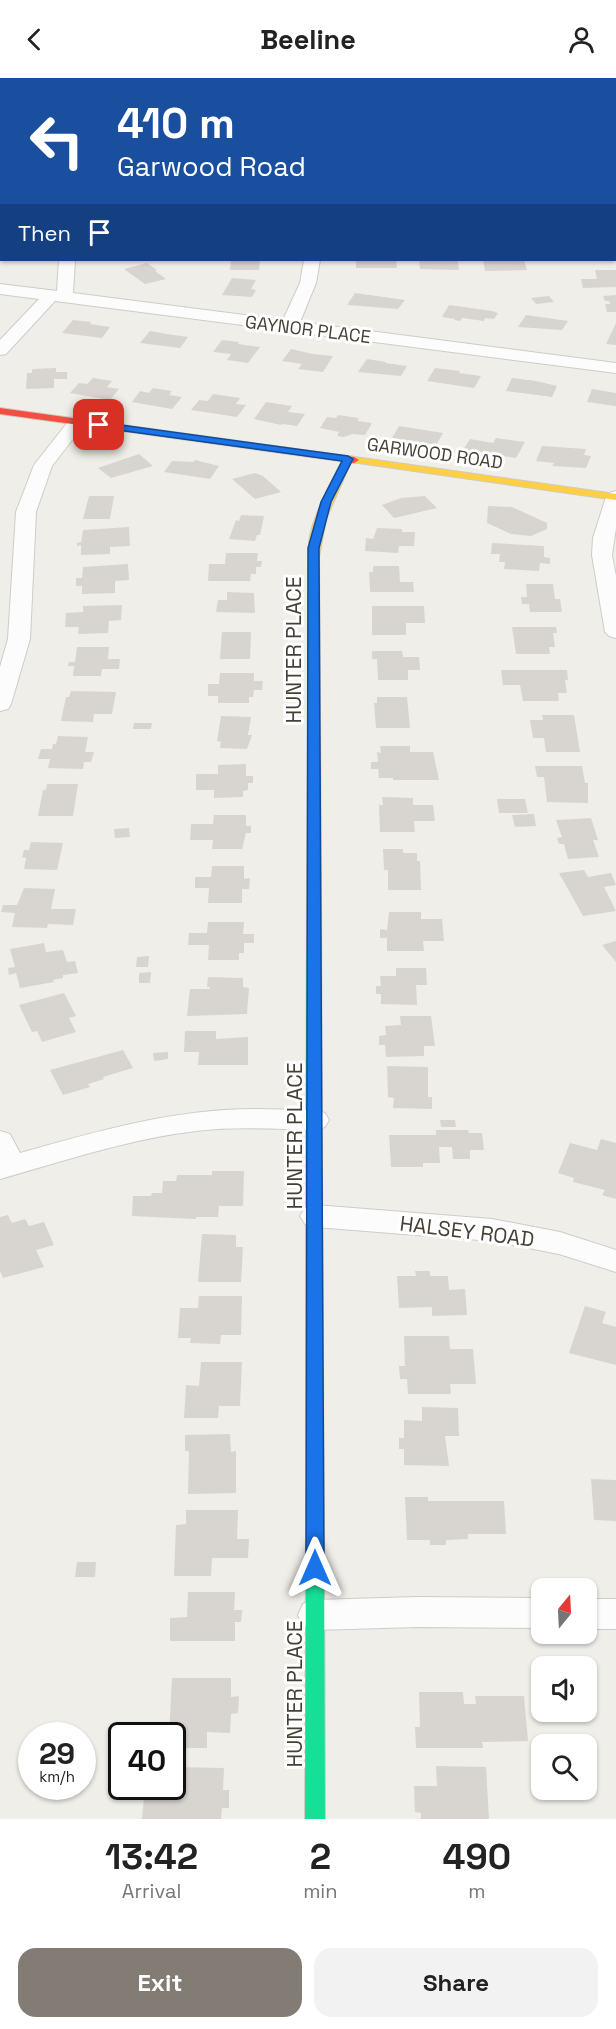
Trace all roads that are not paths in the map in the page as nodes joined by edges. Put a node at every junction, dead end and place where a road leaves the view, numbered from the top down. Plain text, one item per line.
1 (68, 261) edge
2 (312, 261) edge
3 (0, 289) edge
4 (59, 296) junction
5 (289, 327) junction
6 (1, 349) edge
7 (616, 368) edge
8 (0, 411) edge
9 (76, 422) junction
10 (348, 459) junction
11 (616, 497) edge
12 (10, 617) edge
13 (616, 632) edge
14 (0, 704) edge
15 (315, 1120) junction
16 (4, 1159) edge
17 (315, 1216) junction
18 (616, 1261) edge
19 (531, 1613) edge
20 (597, 1614) edge
21 (616, 1614) edge
22 (315, 1615) junction
23 (315, 1819) edge

1 - 4 street
2 - 5 street
3 - 4 street, GAYNOR PLACE
4 - 5 street, GAYNOR PLACE
4 - 6 street
5 - 7 street, GAYNOR PLACE
8 - 9 street, GARWOOD ROAD
9 - 10 street, GARWOOD ROAD
9 - 12 street
10 - 11 street, GARWOOD ROAD
10 - 15 street, HUNTER PLACE
11 - 13 street
12 - 14 street
15 - 16 street
15 - 17 street, HUNTER PLACE
17 - 18 street, HALSEY ROAD
17 - 22 street, HUNTER PLACE
19 - 22 street
20 - 21 street
22 - 23 street, HUNTER PLACE

